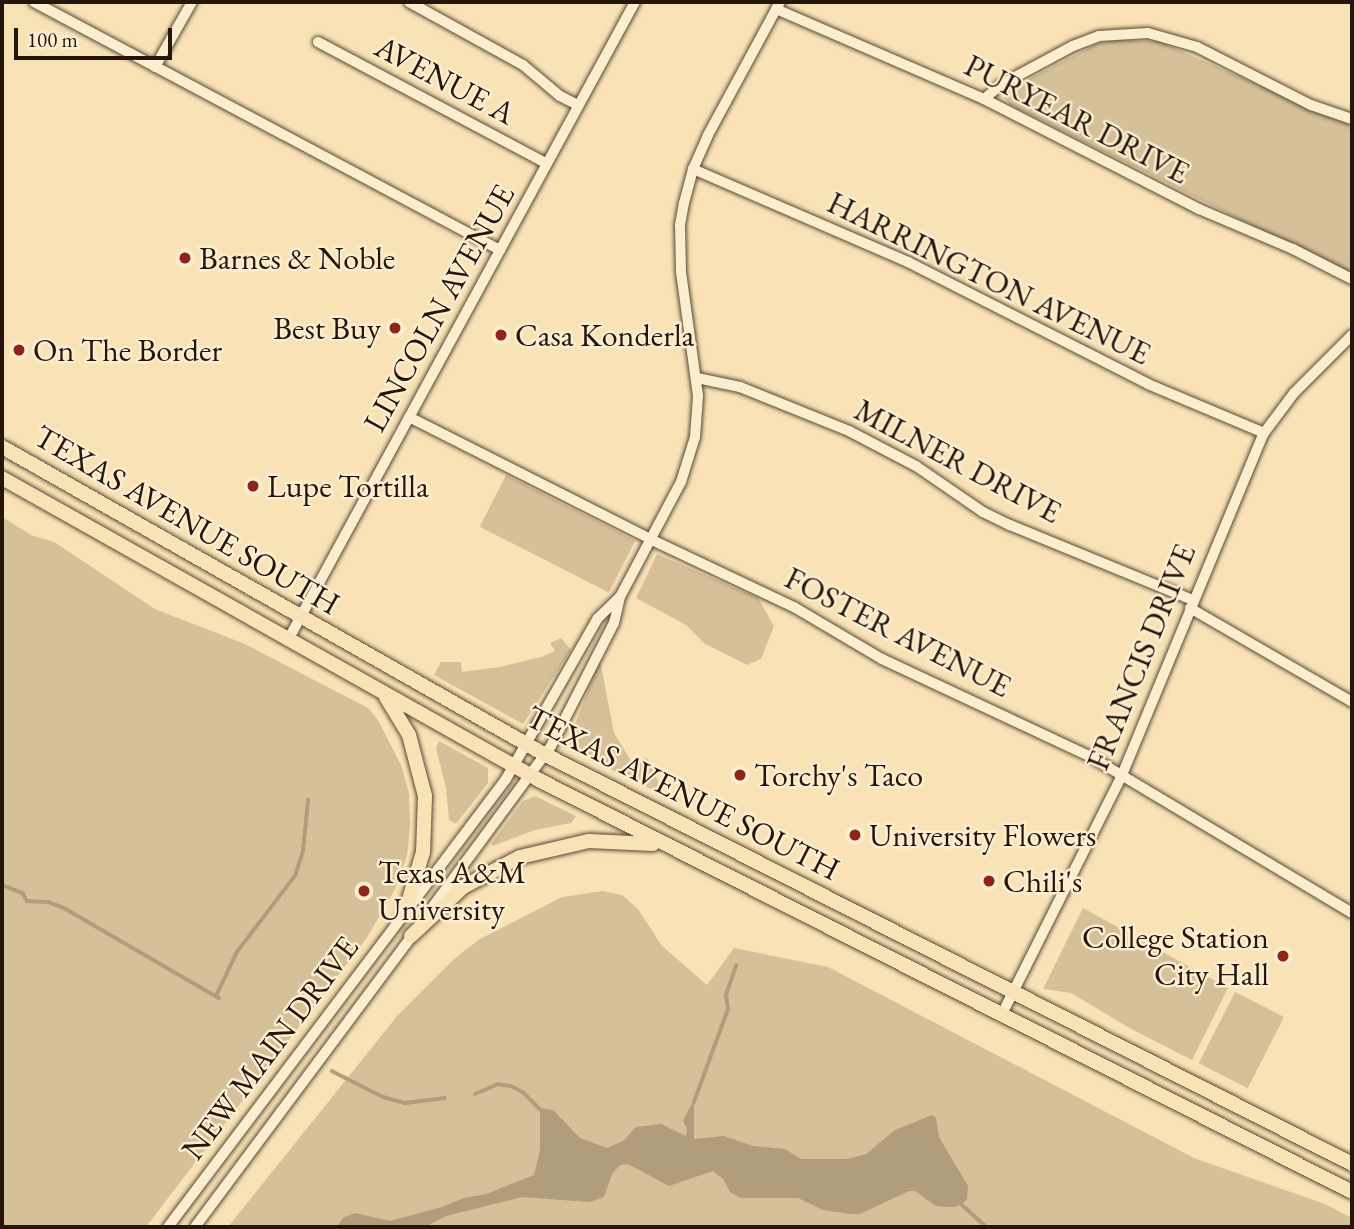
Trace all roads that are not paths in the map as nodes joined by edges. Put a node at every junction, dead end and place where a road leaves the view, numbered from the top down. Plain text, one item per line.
1 (34, 2) edge
2 (192, 2) edge
3 (409, 2) edge
4 (635, 2) edge
5 (778, 5) edge
6 (318, 42) dead end
7 (155, 67) junction
8 (984, 99) junction
9 (578, 105) junction
10 (1352, 119) edge
11 (547, 164) junction
12 (693, 169) junction
13 (500, 250) junction
14 (1352, 279) edge
15 (1352, 335) edge
16 (696, 378) junction
17 (409, 417) junction
18 (1264, 433) junction
19 (2, 447) edge
20 (36, 466) junction
21 (2, 478) edge
22 (23, 490) junction
23 (652, 540) junction
24 (620, 597) junction
25 (1191, 604) junction
26 (300, 616) junction
27 (288, 639) junction
28 (383, 693) junction
29 (1352, 702) edge
30 (528, 744) junction
31 (544, 754) junction
32 (514, 767) junction
33 (529, 775) junction
34 (1122, 775) junction
35 (660, 844) junction
36 (810, 890) junction
37 (405, 913) junction
38 (796, 913) junction
39 (1352, 913) edge
40 (411, 936) junction
41 (1012, 993) junction
42 (1001, 1016) junction
43 (227, 1148) junction
44 (245, 1160) junction
45 (1352, 1164) edge
46 (1352, 1192) edge
47 (168, 1227) edge
48 (195, 1227) edge

1 - 7 street
2 - 7 street
3 - 9 street
4 - 9 street, LINCOLN AVENUE
5 - 8 street, PURYEAR DRIVE
5 - 12 street
6 - 11 street, AVENUE A
7 - 13 street
8 - 10 street
8 - 14 street, PURYEAR DRIVE
9 - 11 street, LINCOLN AVENUE
11 - 13 street, LINCOLN AVENUE
12 - 16 street
12 - 18 street, HARRINGTON AVENUE
13 - 17 street, LINCOLN AVENUE
15 - 18 street, FRANCIS DRIVE
16 - 23 street
16 - 25 street, MILNER DRIVE
17 - 23 street, FOSTER AVENUE
17 - 26 street, LINCOLN AVENUE
18 - 25 street, FRANCIS DRIVE
19 - 20 main road, TEXAS AVENUE SOUTH
20 - 22 main road
20 - 26 main road, TEXAS AVENUE SOUTH
21 - 22 main road, TEXAS AVENUE SOUTH
22 - 27 main road, TEXAS AVENUE SOUTH
23 - 24 street
23 - 34 street, FOSTER AVENUE
24 - 30 street, NEW MAIN DRIVE
24 - 31 street, NEW MAIN DRIVE
25 - 29 street, MILNER DRIVE
25 - 34 street, FRANCIS DRIVE
26 - 27 street, LINCOLN AVENUE
26 - 30 main road, TEXAS AVENUE SOUTH
27 - 28 main road, TEXAS AVENUE SOUTH
28 - 32 main road, TEXAS AVENUE SOUTH
28 - 37 main road
30 - 31 main road, TEXAS AVENUE SOUTH
30 - 32 street, NEW MAIN DRIVE
31 - 33 street, NEW MAIN DRIVE
31 - 36 main road, TEXAS AVENUE SOUTH
32 - 33 main road, TEXAS AVENUE SOUTH
32 - 37 street, NEW MAIN DRIVE
33 - 35 main road, TEXAS AVENUE SOUTH
33 - 40 street, NEW MAIN DRIVE
34 - 39 street, FOSTER AVENUE
34 - 41 street, FRANCIS DRIVE
35 - 38 main road, TEXAS AVENUE SOUTH
35 - 40 main road
36 - 38 main road
36 - 41 main road, TEXAS AVENUE SOUTH
37 - 43 street, NEW MAIN DRIVE
38 - 42 main road, TEXAS AVENUE SOUTH
40 - 44 street, NEW MAIN DRIVE
41 - 42 street, FRANCIS DRIVE
41 - 45 main road, TEXAS AVENUE SOUTH
42 - 46 main road, TEXAS AVENUE SOUTH
43 - 44 street
43 - 47 street, NEW MAIN DRIVE
44 - 48 street, NEW MAIN DRIVE

